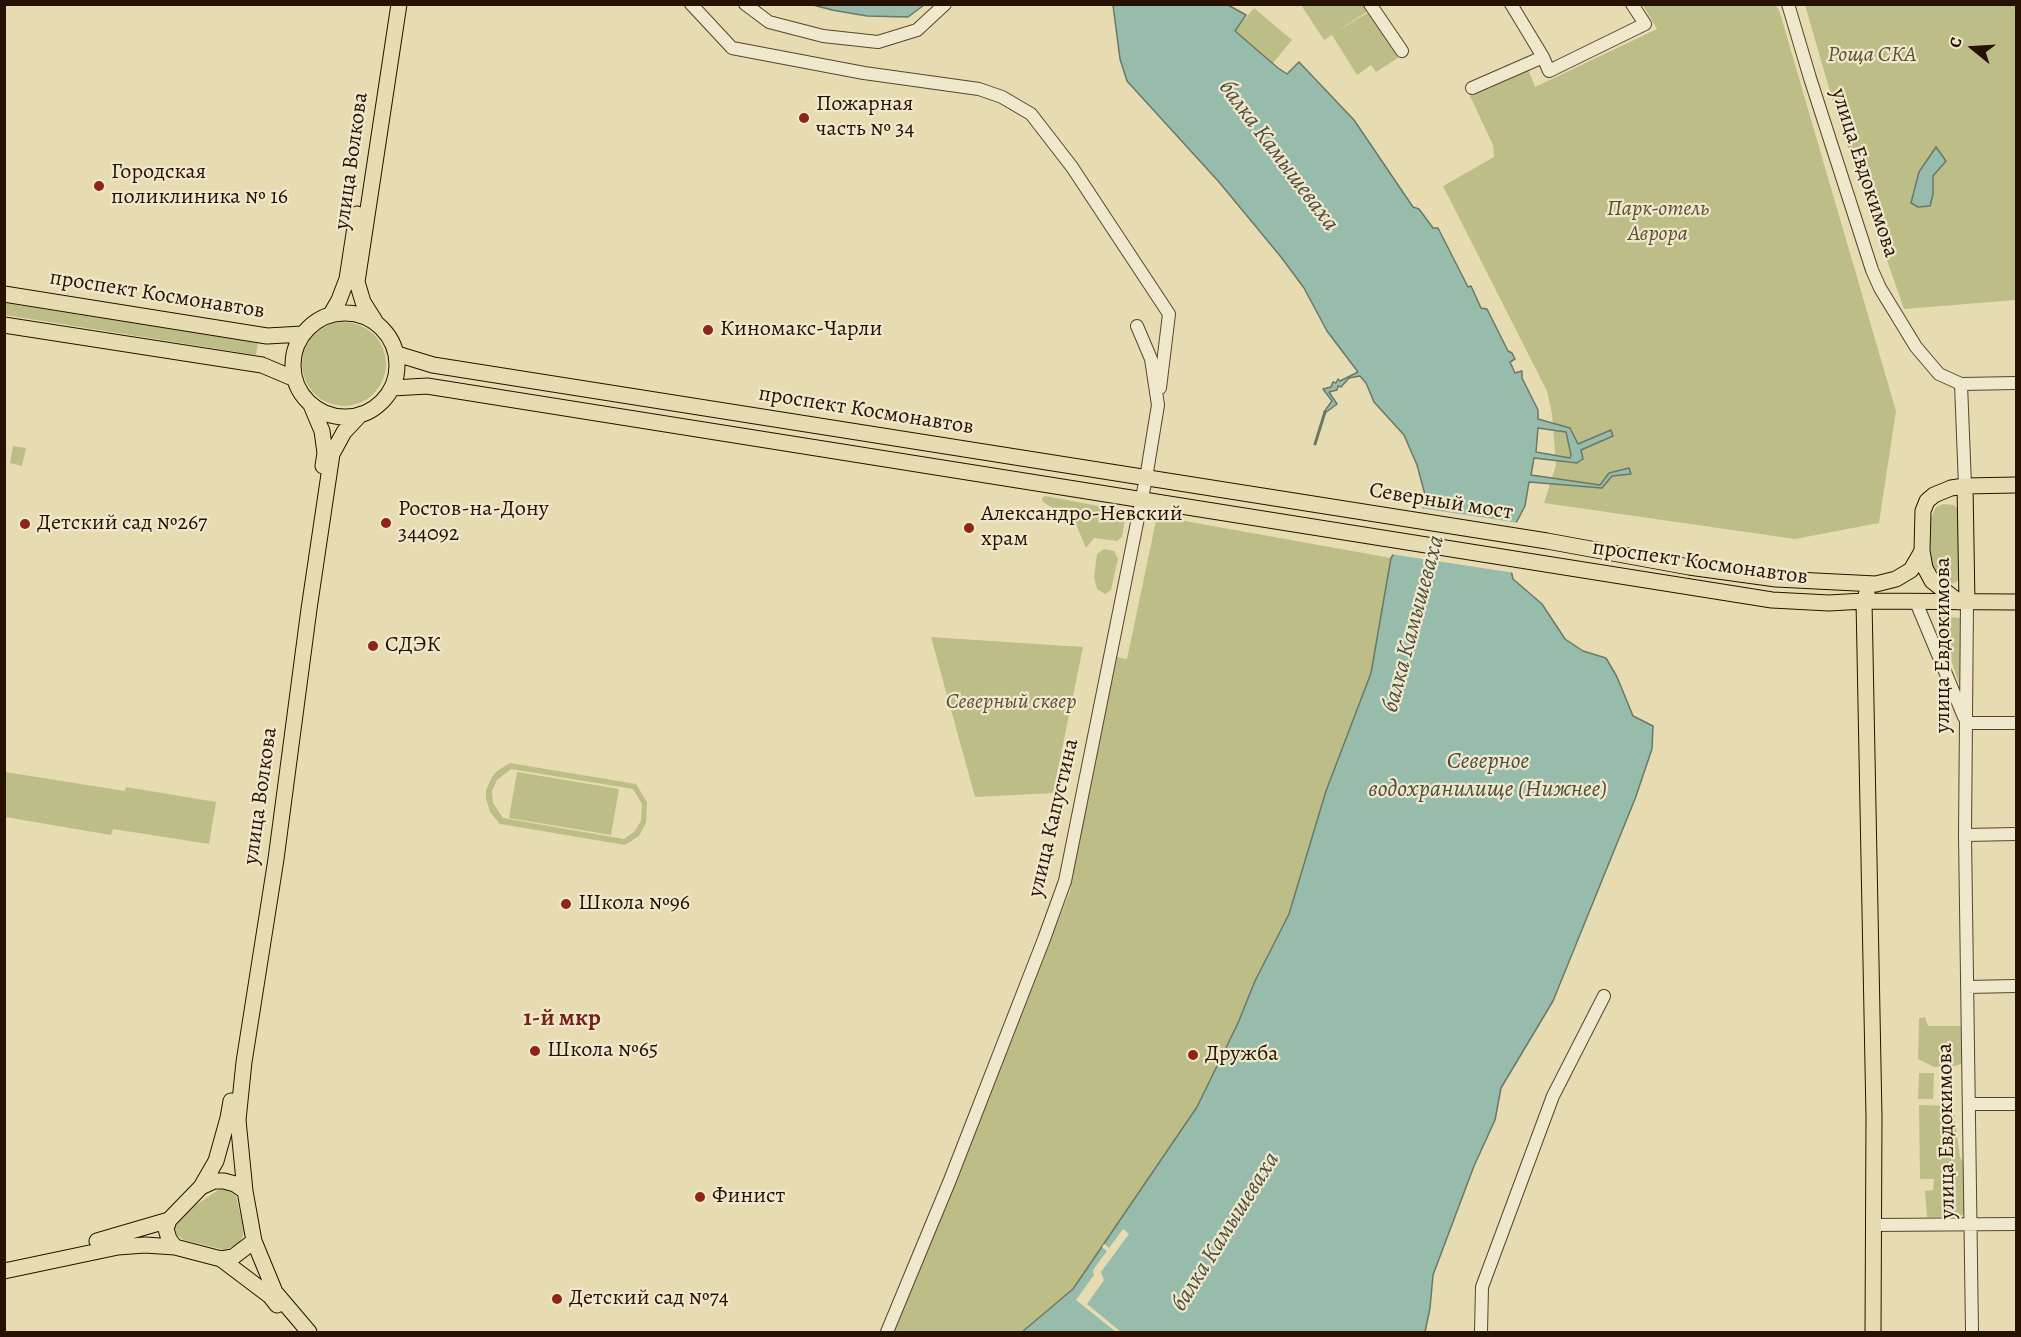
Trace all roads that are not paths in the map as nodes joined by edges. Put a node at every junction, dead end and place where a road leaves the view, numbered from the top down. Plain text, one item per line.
1 (389, 4) edge
2 (399, 4) edge
3 (691, 4) edge
4 (744, 4) edge
5 (945, 4) edge
6 (1370, 4) edge
7 (1511, 4) edge
8 (1632, 4) edge
9 (1788, 4) edge
10 (1402, 51) dead end
11 (1544, 57) junction
12 (1472, 88) dead end
13 (4, 294) edge
14 (331, 314) junction
15 (375, 321) junction
16 (4, 326) edge
17 (1137, 326) dead end
18 (303, 334) junction
19 (397, 354) junction
20 (295, 379) junction
21 (2016, 383) edge
22 (1961, 384) junction
23 (393, 388) junction
24 (311, 405) junction
25 (1158, 405) junction
26 (359, 416) junction
27 (1146, 478) junction
28 (2016, 485) edge
29 (1965, 486) junction
30 (1142, 499) junction
31 (1328, 507) joint
32 (1324, 529) joint
33 (1547, 541) joint
34 (1922, 551) junction
35 (1544, 562) joint
36 (1876, 584) junction
37 (1864, 600) junction
38 (1916, 602) junction
39 (1963, 602) junction
40 (2016, 602) edge
41 (1967, 723) junction
42 (2016, 723) edge
43 (2016, 834) edge
44 (1965, 835) junction
45 (2016, 986) edge
46 (1967, 987) junction
47 (1604, 996) dead end
48 (1969, 1104) junction
49 (2016, 1104) edge
50 (201, 1187) junction
51 (245, 1191) junction
52 (169, 1220) junction
53 (2016, 1224) edge
54 (1874, 1225) junction
55 (1971, 1225) junction
56 (254, 1241) junction
57 (176, 1247) junction
58 (221, 1259) junction
59 (4, 1262) edge
60 (4, 1271) edge
61 (300, 1332) edge
62 (309, 1332) edge
63 (887, 1332) edge
64 (1481, 1332) edge
65 (1874, 1332) edge
66 (1972, 1332) edge

1 - 14 main road, улица Волкова
2 - 15 main road, улица Волкова
3 - 25 street
4 - 5 street
6 - 10 street
7 - 11 street
8 - 11 street
9 - 22 street, улица Евдокимова
11 - 12 street
13 - 18 main road, проспект Космонавтов
14 - 15 main road
14 - 18 main road
15 - 19 main road
16 - 20 main road
17 - 25 street, улица Капустина
18 - 20 main road
19 - 23 main road
19 - 27 main road, проспект Космонавтов
20 - 24 main road
21 - 22 street
22 - 29 street, улица Евдокимова
23 - 26 main road
23 - 30 main road, проспект Космонавтов
24 - 26 main road
24 - 50 main road, улица Волкова
25 - 27 street, улица Капустина
26 - 51 main road, улица Волкова
27 - 30 street, улица Капустина
27 - 31 main road, проспект Космонавтов
28 - 29 main road
29 - 34 main road
29 - 39 main road, улица Евдокимова
30 - 32 main road, проспект Космонавтов
30 - 63 street, улица Капустина
31 - 33 main road, Северный мост
32 - 35 main road, Северный мост
33 - 36 main road, проспект Космонавтов
34 - 36 main road, проспект Космонавтов
34 - 39 main road
35 - 37 main road, проспект Космонавтов
36 - 37 main road
37 - 38 main road, проспект Космонавтов
37 - 54 main road
38 - 39 main road, проспект Космонавтов
38 - 41 street
39 - 40 main road, проспект Космонавтов
39 - 41 street, улица Евдокимова
41 - 42 street
41 - 44 street, улица Евдокимова
43 - 44 street
44 - 46 street, улица Евдокимова
45 - 46 street
46 - 48 street, улица Евдокимова
47 - 64 street
48 - 49 street
48 - 55 street, улица Евдокимова
50 - 51 main road
50 - 52 main road
51 - 56 main road
52 - 57 main road
52 - 59 main road
53 - 55 street
54 - 55 street
54 - 65 main road
55 - 66 street, улица Евдокимова
56 - 58 main road
56 - 62 main road
57 - 58 main road
57 - 60 main road
58 - 61 main road

